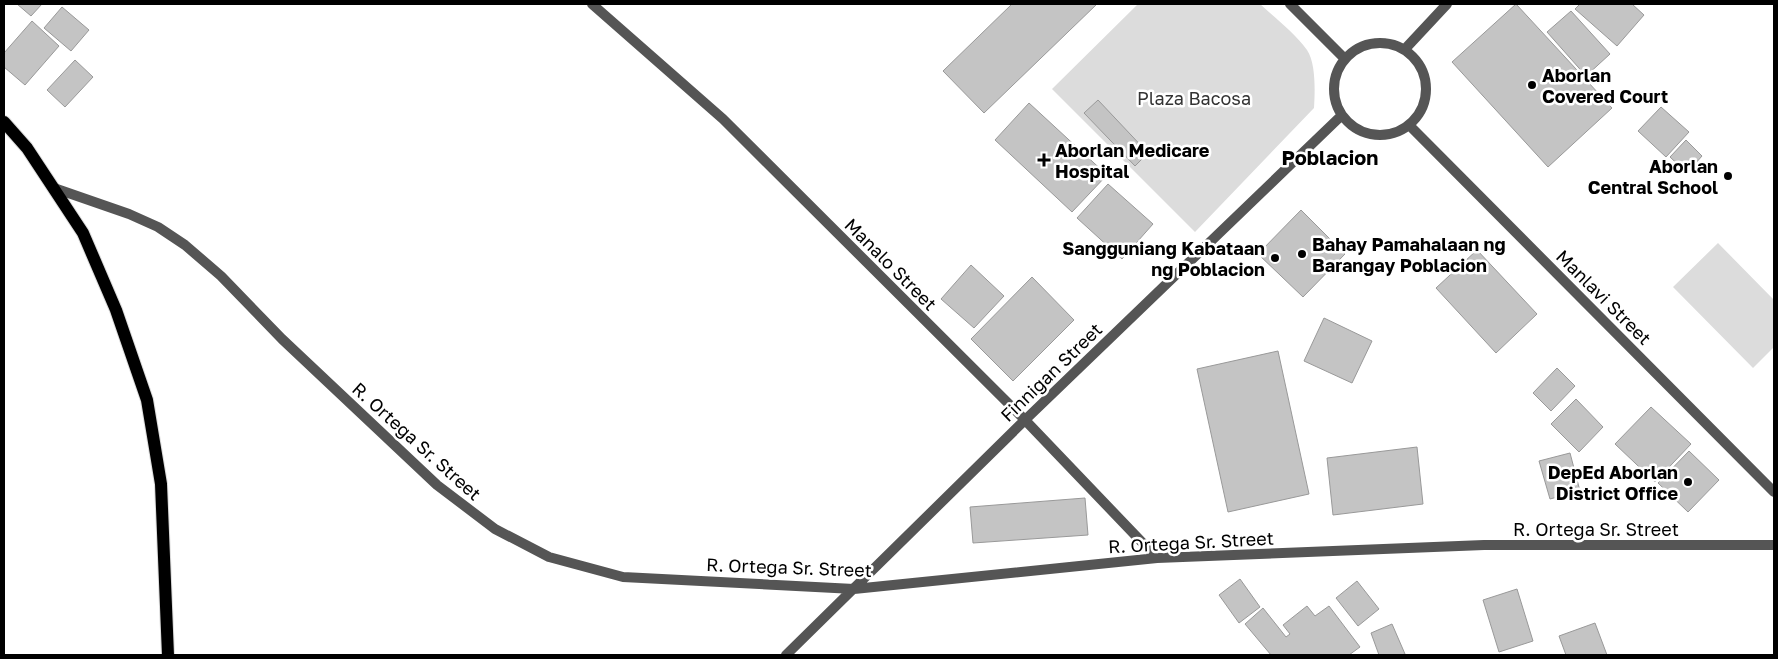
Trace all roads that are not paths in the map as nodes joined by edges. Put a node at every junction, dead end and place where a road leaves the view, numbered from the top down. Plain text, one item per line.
1 (592, 4) edge
2 (1290, 4) edge
3 (1447, 4) edge
4 (1405, 50) junction
5 (1345, 59) junction
6 (1342, 115) junction
7 (4, 122) edge
8 (1409, 125) junction
9 (54, 188) junction
10 (1025, 420) junction
11 (1774, 492) edge
12 (1774, 545) edge
13 (1157, 558) junction
14 (854, 588) junction
15 (168, 655) edge
16 (786, 655) edge

1 - 10 street, Manalo Street
2 - 5 street
3 - 4 street
4 - 5 street
4 - 8 street
5 - 6 street
6 - 8 street
6 - 10 street, Finnigan Street
7 - 9 main road
8 - 11 street, Manlavi Street
9 - 14 street, R. Ortega Sr. Street
9 - 15 main road
10 - 13 street, Manalo Street
10 - 14 street, Finnigan Street
12 - 13 street, R. Ortega Sr. Street
13 - 14 street, R. Ortega Sr. Street
14 - 16 street, Finnigan Street

